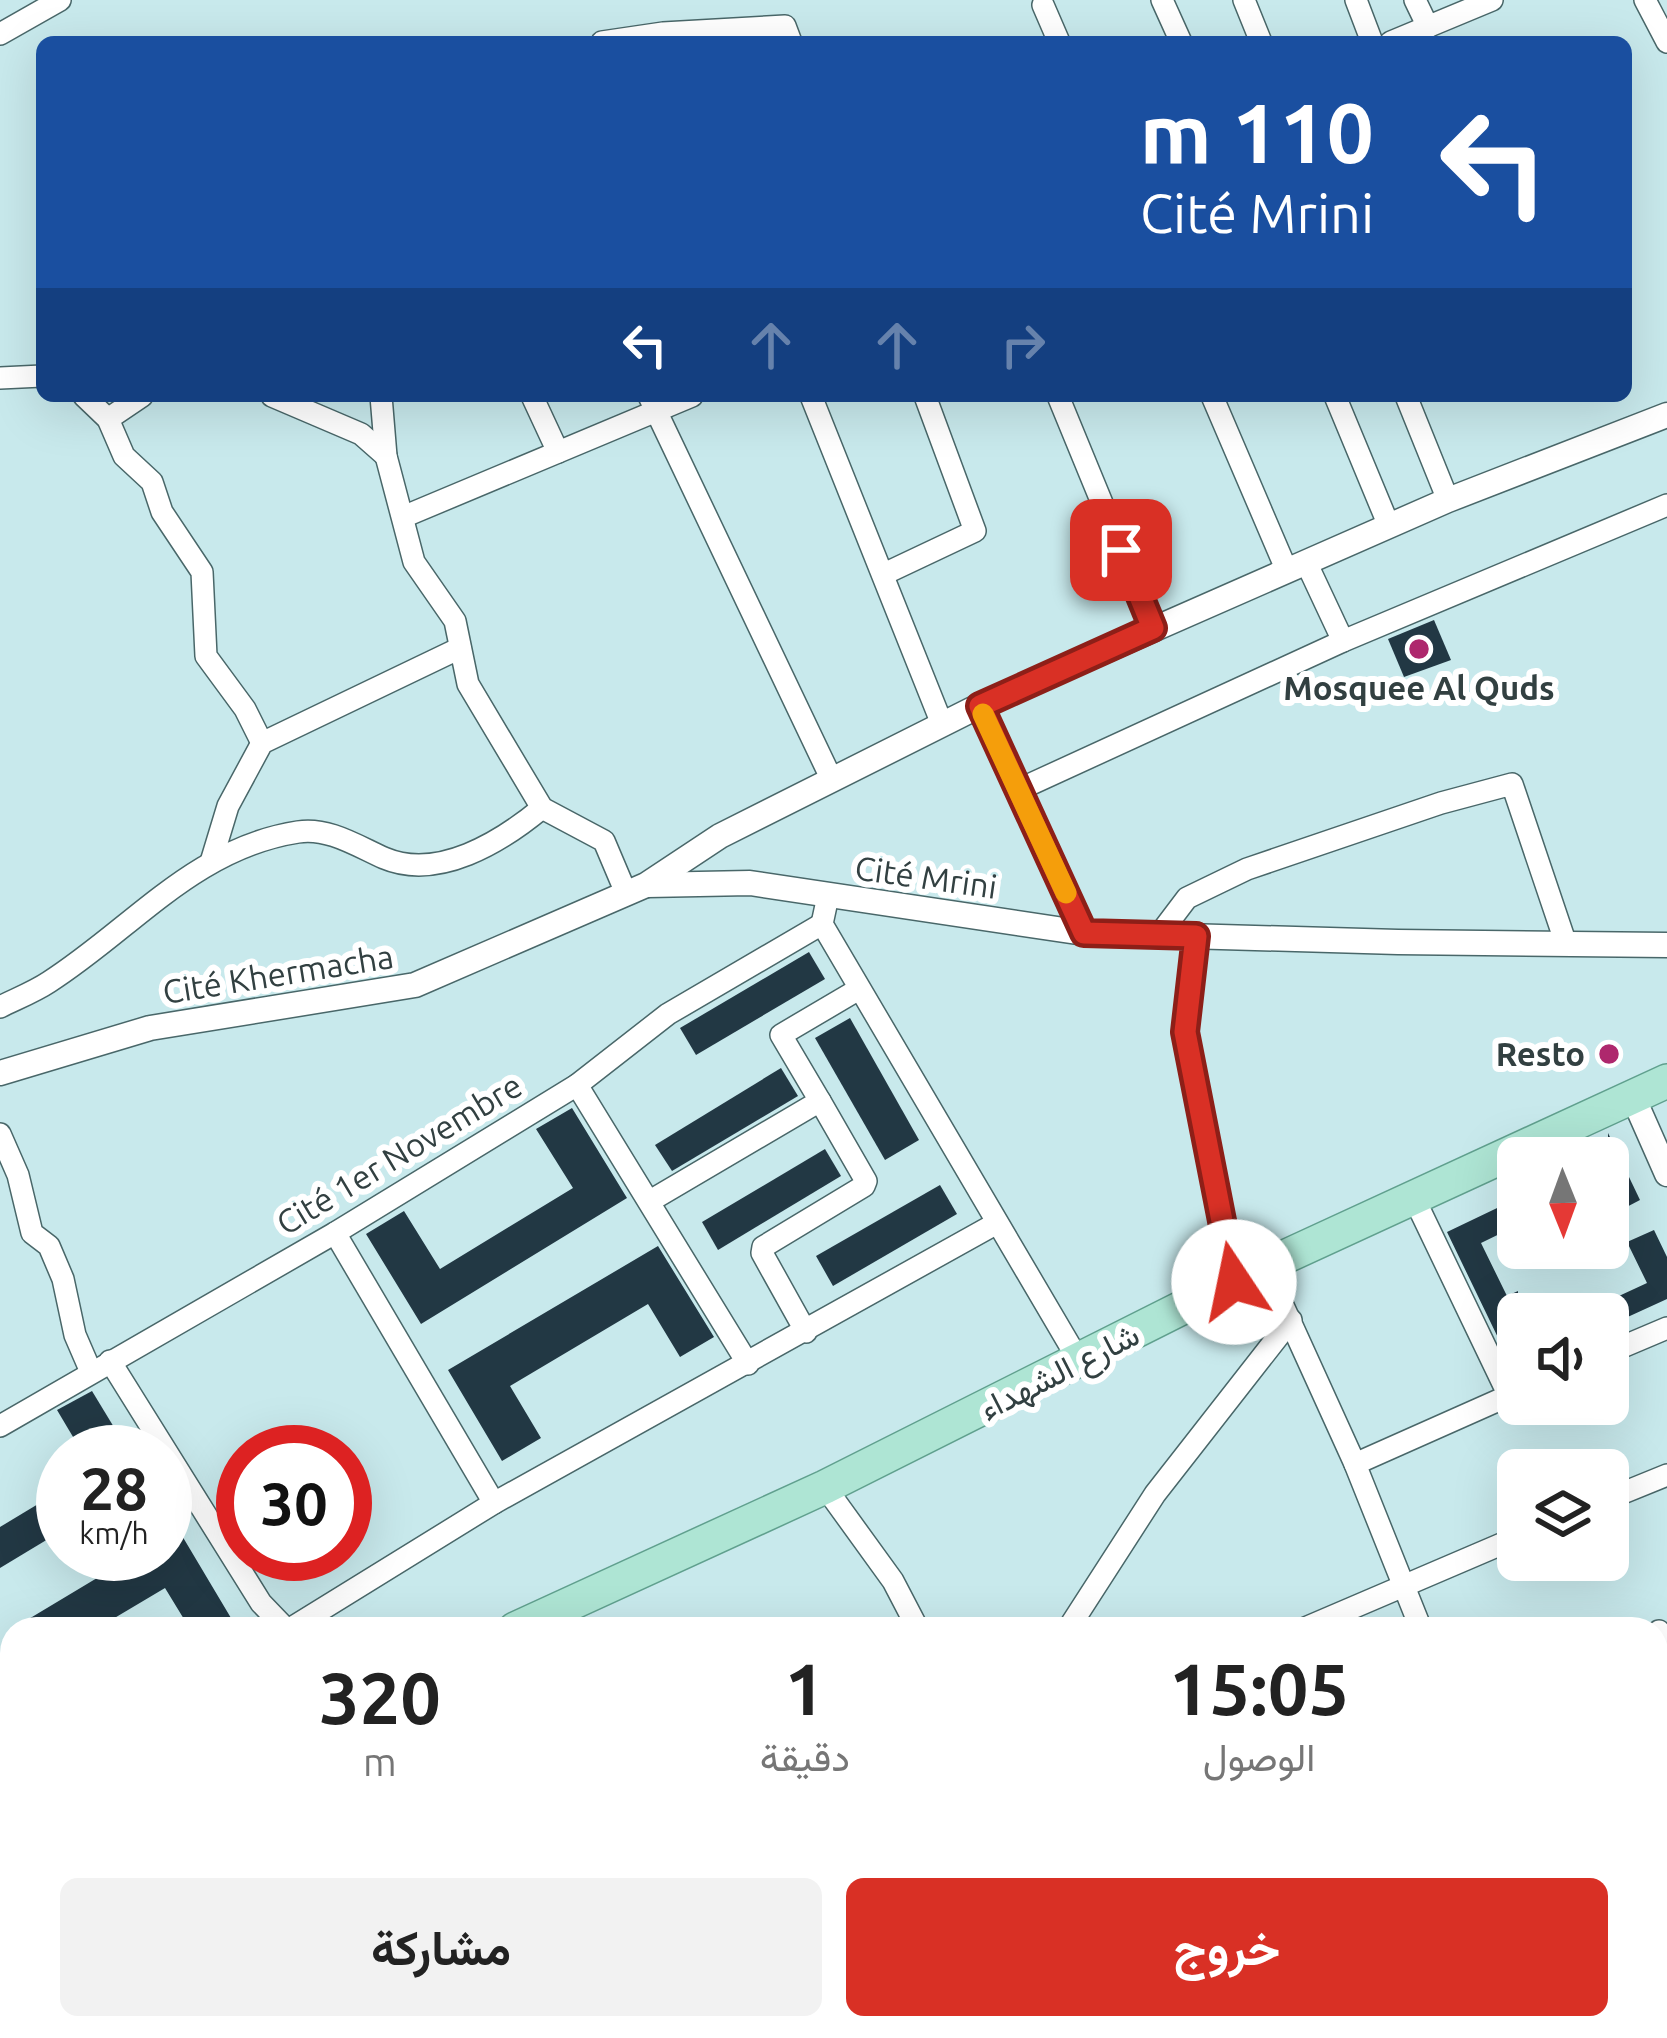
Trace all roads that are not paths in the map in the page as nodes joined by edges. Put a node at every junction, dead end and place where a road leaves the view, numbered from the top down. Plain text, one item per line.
1 (60, 0) edge
2 (1162, 0) edge
3 (1244, 0) edge
4 (1355, 0) edge
5 (1415, 0) edge
6 (1492, 0) edge
7 (1645, 0) edge
8 (1043, 4) dead end
9 (1428, 27) junction
10 (0, 34) edge
11 (685, 36) edge
12 (789, 36) edge
13 (1057, 36) edge
14 (1178, 36) edge
15 (1259, 36) edge
16 (1370, 36) edge
17 (1406, 36) edge
18 (1667, 42) edge
19 (36, 376) edge
20 (0, 378) edge
21 (90, 402) edge
22 (133, 402) edge
23 (286, 402) edge
24 (382, 402) edge
25 (535, 402) edge
26 (813, 402) edge
27 (927, 402) edge
28 (1060, 402) edge
29 (1215, 402) edge
30 (1337, 402) edge
31 (1408, 402) edge
32 (652, 403) edge
33 (1667, 415) edge
34 (108, 419) junction
35 (558, 452) junction
36 (386, 456) junction
37 (1448, 500) junction
38 (1667, 505) edge
39 (403, 518) junction
40 (1389, 526) junction
41 (1296, 566) junction
42 (884, 574) junction
43 (1153, 628) junction
44 (1343, 641) junction
45 (460, 648) junction
46 (980, 706) junction
47 (942, 724) junction
48 (262, 742) junction
49 (831, 778) junction
50 (1018, 790) junction
51 (542, 808) junction
52 (212, 862) junction
53 (636, 889) junction
54 (828, 896) junction
55 (822, 925) junction
56 (1084, 933) junction
57 (1160, 935) junction
58 (1196, 936) junction
59 (1566, 944) junction
60 (1667, 945) edge
61 (859, 988) junction
62 (0, 1007) edge
63 (0, 1073) edge
64 (1667, 1081) edge
65 (577, 1085) junction
66 (1633, 1097) junction
67 (820, 1101) junction
68 (0, 1134) edge
69 (1667, 1174) edge
70 (1414, 1198) junction
71 (650, 1201) junction
72 (997, 1223) junction
73 (335, 1233) junction
74 (1265, 1267) junction
75 (1234, 1282) junction
76 (1292, 1320) junction
77 (1667, 1328) edge
78 (806, 1332) junction
79 (1629, 1344) edge
80 (1079, 1361) junction
81 (1497, 1361) edge
82 (748, 1364) junction
83 (101, 1367) junction
84 (1497, 1401) edge
85 (0, 1426) edge
86 (1354, 1464) junction
87 (1667, 1474) edge
88 (825, 1487) junction
89 (1629, 1490) edge
90 (494, 1503) junction
91 (1497, 1547) edge
92 (1405, 1586) junction
93 (276, 1617) edge
94 (308, 1617) edge
95 (541, 1617) edge
96 (912, 1617) edge
97 (1076, 1617) edge
98 (1331, 1617) edge
99 (1417, 1617) edge

1 - 10 street
2 - 14 street
3 - 15 street
4 - 16 street
5 - 9 street
6 - 9 street
7 - 18 street
8 - 13 street
9 - 17 street
11 - 12 street
19 - 20 street
21 - 34 street
22 - 34 street
23 - 36 street
24 - 36 street
25 - 35 street
26 - 42 street
27 - 42 street
28 - 43 street
29 - 41 street
30 - 40 street
31 - 37 street
32 - 35 street
32 - 49 street
33 - 37 street, Cité Khermacha
34 - 48 street
35 - 39 street
36 - 39 street
37 - 40 street, Cité Khermacha
38 - 44 street
39 - 45 street
40 - 41 street, Cité Khermacha
41 - 43 street, Cité Khermacha
41 - 44 street
42 - 47 street
43 - 46 street, Cité Khermacha
44 - 50 street
45 - 48 street
45 - 51 street
46 - 47 street, Cité Khermacha
46 - 50 street
47 - 49 street, Cité Khermacha
48 - 52 street
49 - 53 street, Cité Khermacha
50 - 56 street
51 - 52 street
51 - 53 street
52 - 62 street
53 - 54 street, Cité Mrini
53 - 63 street, Cité Khermacha
54 - 55 street
54 - 56 street, Cité Mrini
55 - 61 street
55 - 65 street, Cité 1er Novembre
56 - 57 street, Cité Mrini
57 - 58 street, Cité Mrini
57 - 59 street
58 - 59 street, Cité Mrini
58 - 75 street
59 - 60 street, Cité Mrini
61 - 67 street
61 - 72 street
64 - 66 main road, شارع الشهداء
65 - 71 street
65 - 73 street, Cité 1er Novembre
66 - 69 street
66 - 70 main road, شارع الشهداء
67 - 71 street
67 - 78 street
68 - 83 street
70 - 74 main road, شارع الشهداء
70 - 81 street
71 - 82 street
72 - 78 street
72 - 80 street
73 - 83 street, Cité 1er Novembre
73 - 90 street
74 - 75 main road, شارع الشهداء
74 - 76 street
75 - 80 main road, شارع الشهداء
76 - 86 street
76 - 97 street
77 - 79 street
78 - 82 street
80 - 88 main road, شارع الشهداء
82 - 90 street
83 - 85 street, Cité 1er Novembre
83 - 93 street
84 - 86 street
86 - 92 street
87 - 89 street
88 - 95 main road, شارع الشهداء
88 - 96 street
90 - 94 street
91 - 92 street
92 - 98 street
92 - 99 street

